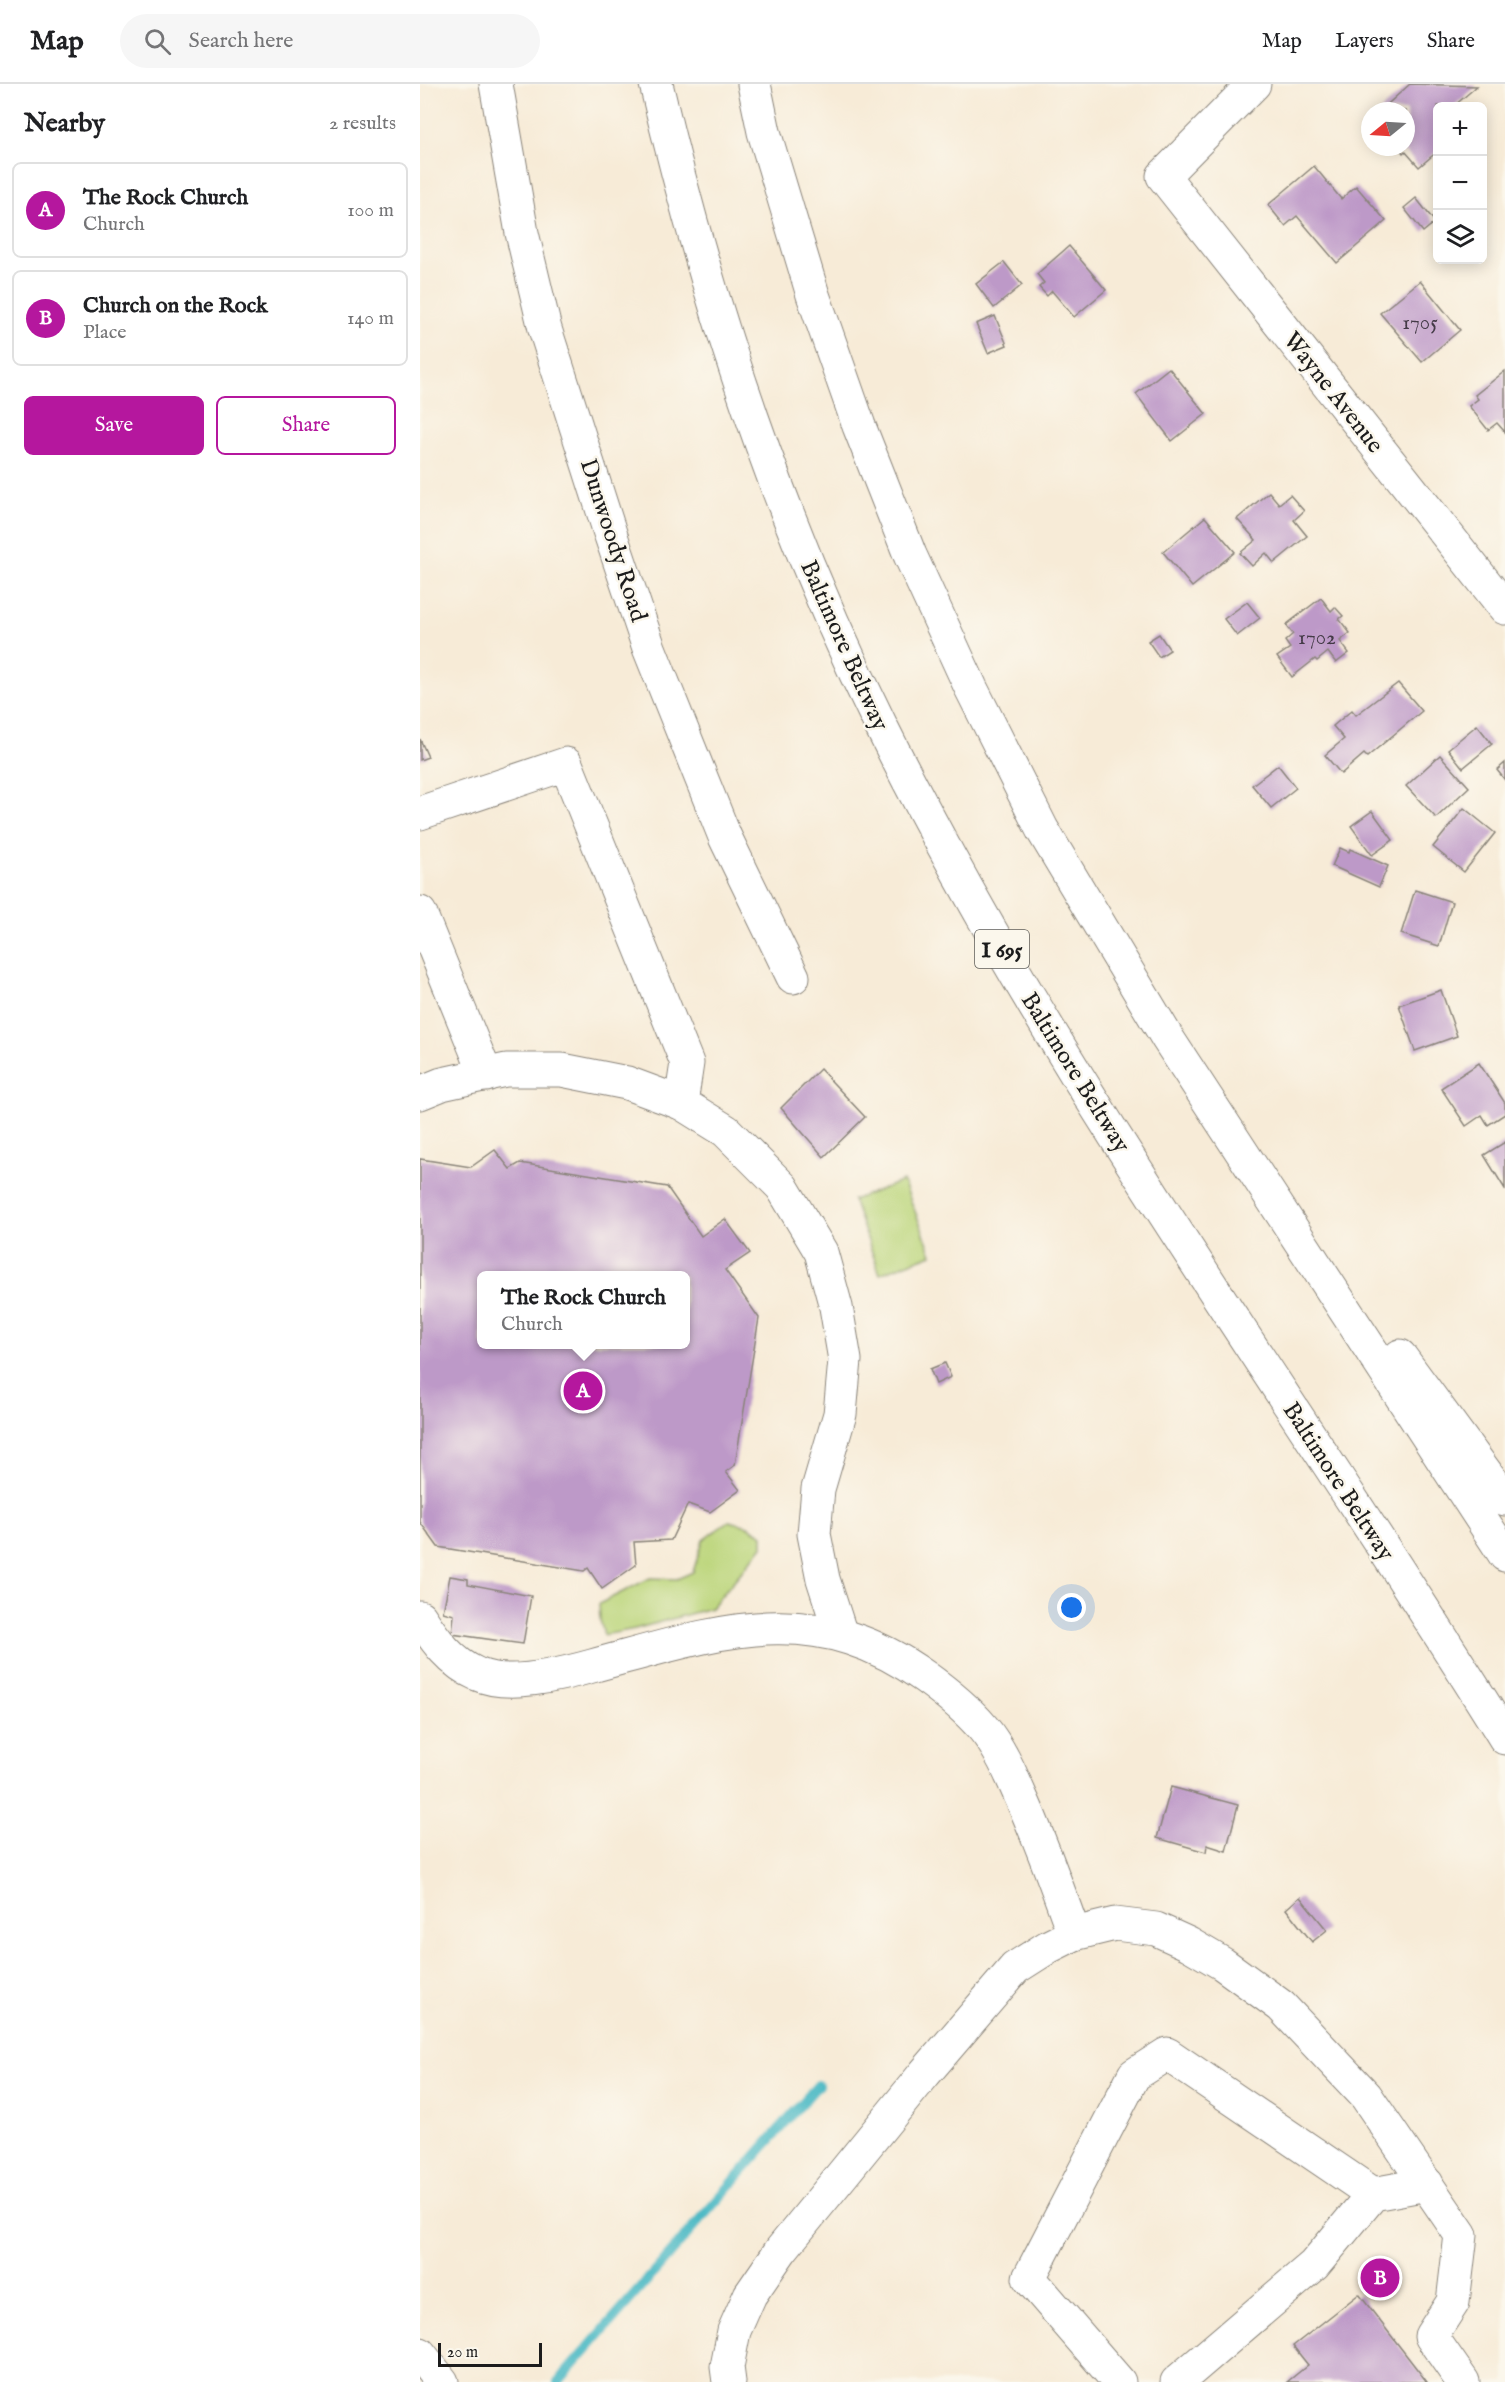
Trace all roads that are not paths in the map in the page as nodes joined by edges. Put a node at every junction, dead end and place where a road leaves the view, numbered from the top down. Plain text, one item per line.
1 (496, 84) edge
2 (656, 84) edge
3 (754, 84) edge
4 (1254, 84) edge
5 (1505, 608) edge
6 (420, 813) edge
7 (420, 913) edge
8 (793, 977) dead end
9 (1168, 1040) junction
10 (486, 1075) junction
11 (420, 1094) edge
12 (681, 1103) junction
13 (1505, 1499) edge
14 (1505, 1555) edge
15 (420, 1617) edge
16 (841, 1635) junction
17 (1505, 1737) edge
18 (1074, 1934) junction
19 (1426, 2184) junction
20 (1373, 2194) junction
21 (420, 2354) edge
22 (442, 2382) edge
23 (729, 2382) edge
24 (1119, 2382) edge
25 (1177, 2382) edge
26 (1463, 2382) edge

1 - 8 main road, Dunwoody Road
2 - 17 main road, Baltimore Beltway / I 695
3 - 9 main road
4 - 5 main road, Wayne Avenue
6 - 12 main road
7 - 10 main road
9 - 13 main road
9 - 14 main road
10 - 11 main road
10 - 12 main road
12 - 16 main road
15 - 16 main road
16 - 18 main road
18 - 19 main road
18 - 23 main road
19 - 20 main road
19 - 26 main road
20 - 24 main road
20 - 25 main road
21 - 22 main road

